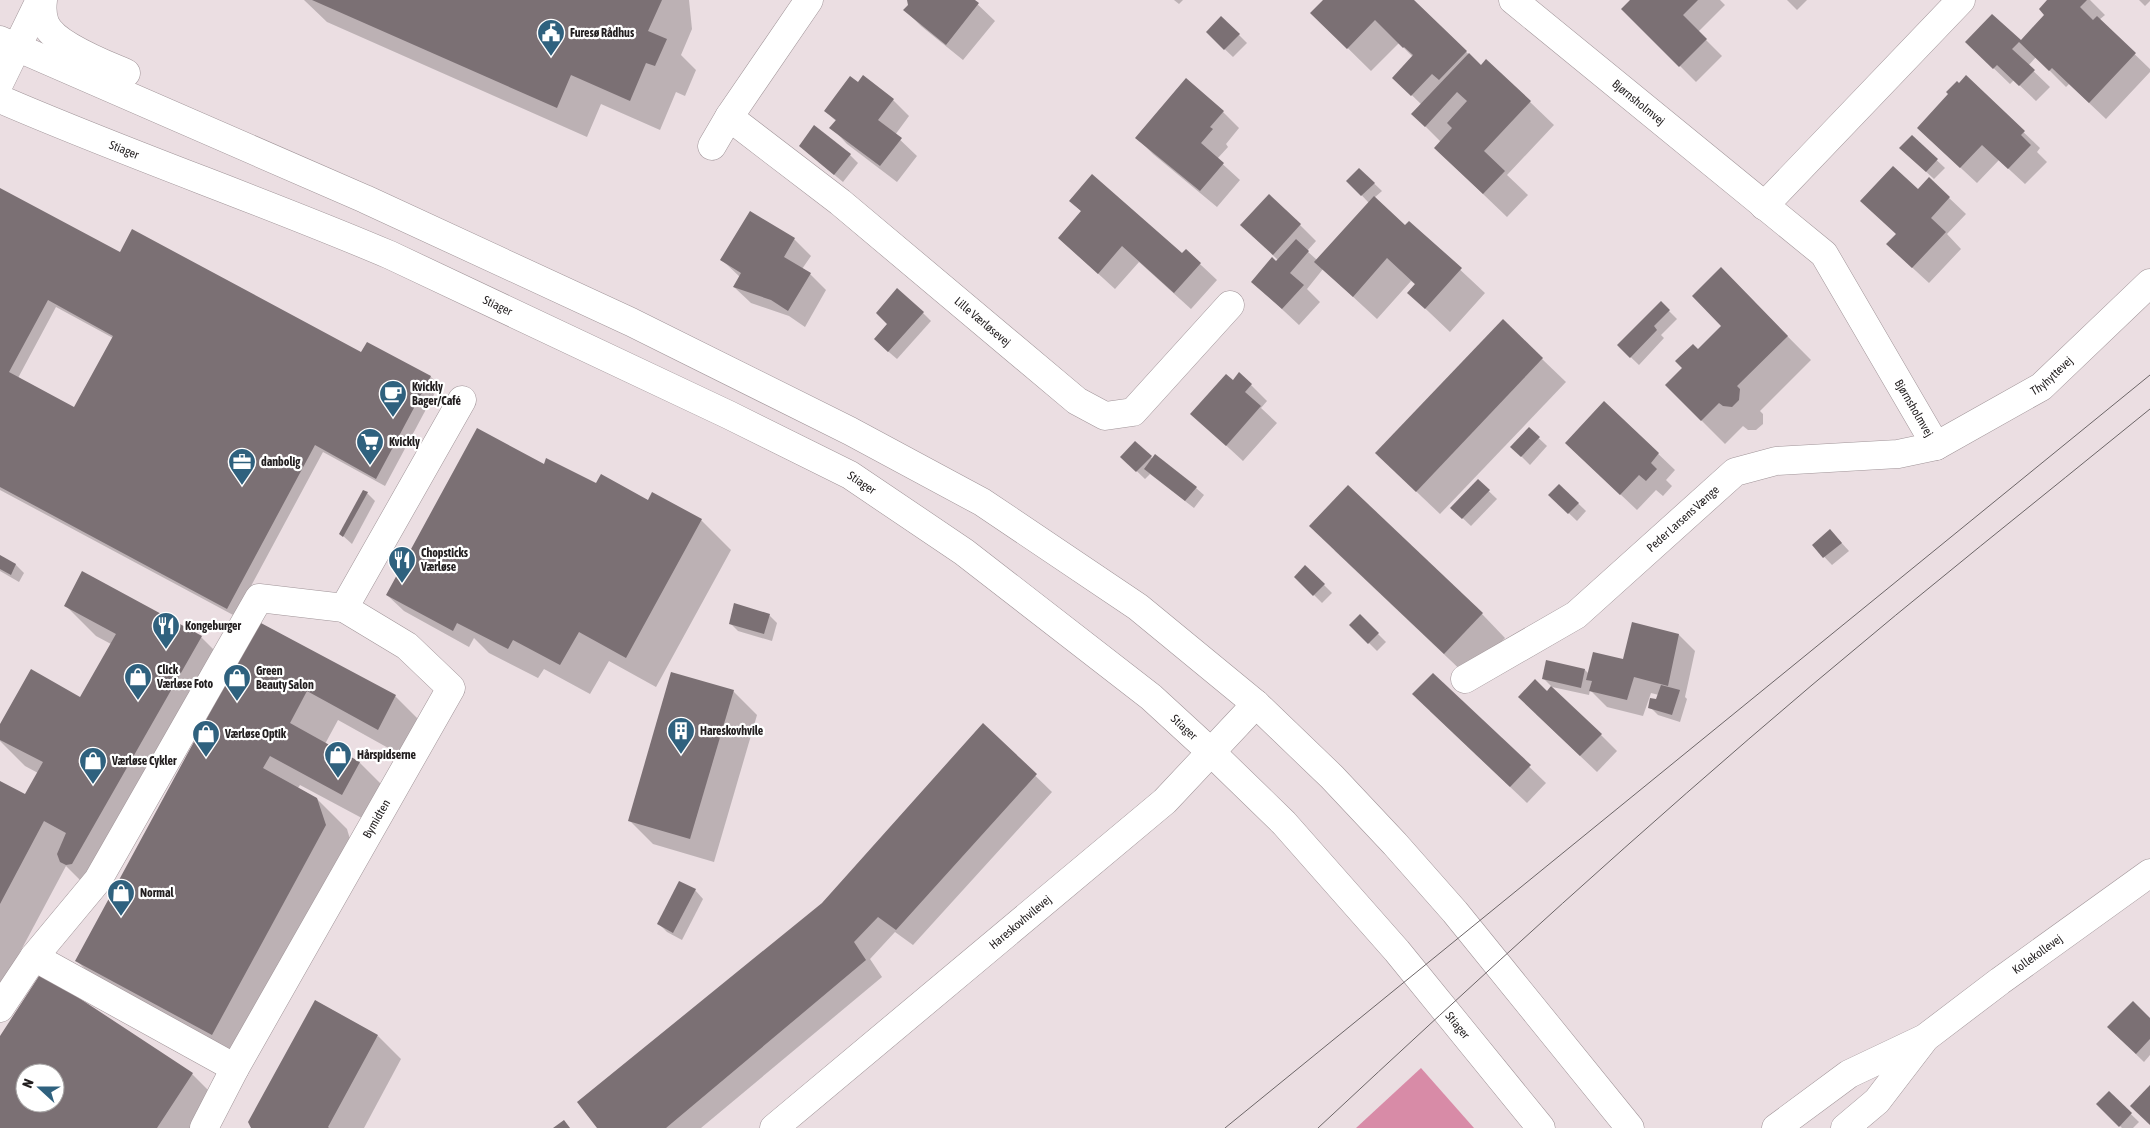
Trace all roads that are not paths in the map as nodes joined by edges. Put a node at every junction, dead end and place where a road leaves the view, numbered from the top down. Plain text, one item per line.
1 (41, 0) edge
2 (809, 0) edge
3 (1513, 0) edge
4 (1961, 0) edge
5 (8, 44) edge
6 (0, 82) edge
7 (0, 100) edge
8 (729, 117) junction
9 (244, 146) junction
10 (712, 146) dead end
11 (1764, 206) junction
12 (2150, 283) edge
13 (1230, 305) dead end
14 (462, 400) dead end
15 (1936, 446) junction
16 (344, 608) junction
17 (1465, 679) dead end
18 (1256, 704) junction
19 (1212, 752) junction
20 (2150, 873) edge
21 (34, 957) junction
22 (0, 1008) edge
23 (1926, 1038) junction
24 (235, 1068) junction
25 (204, 1128) edge
26 (774, 1128) edge
27 (1541, 1128) edge
28 (1630, 1128) edge
29 (1776, 1128) edge
30 (1845, 1128) edge

1 - 5 street
1 - 9 street
2 - 8 street
3 - 11 street, Bjørnsholmvej
4 - 11 street
5 - 6 street
5 - 9 street
7 - 19 street, Stiager
8 - 10 street
8 - 13 street, Lille Værløsevej
9 - 18 street
11 - 15 street, Bjørnsholmvej
12 - 15 street, Thyhyttevej
14 - 16 street
15 - 17 street, Peder Larsens Vænge
16 - 21 street, Bymidten
16 - 24 street, Bymidten
18 - 19 street, Hareskovhvilevej
18 - 28 street
19 - 26 street, Hareskovhvilevej
19 - 27 street, Stiager
20 - 23 street, Kollekollevej
21 - 22 street, Bymidten
21 - 24 street
23 - 29 street, Kollekollevej
23 - 30 street, Kollekollevej
24 - 25 street, Bymidten

